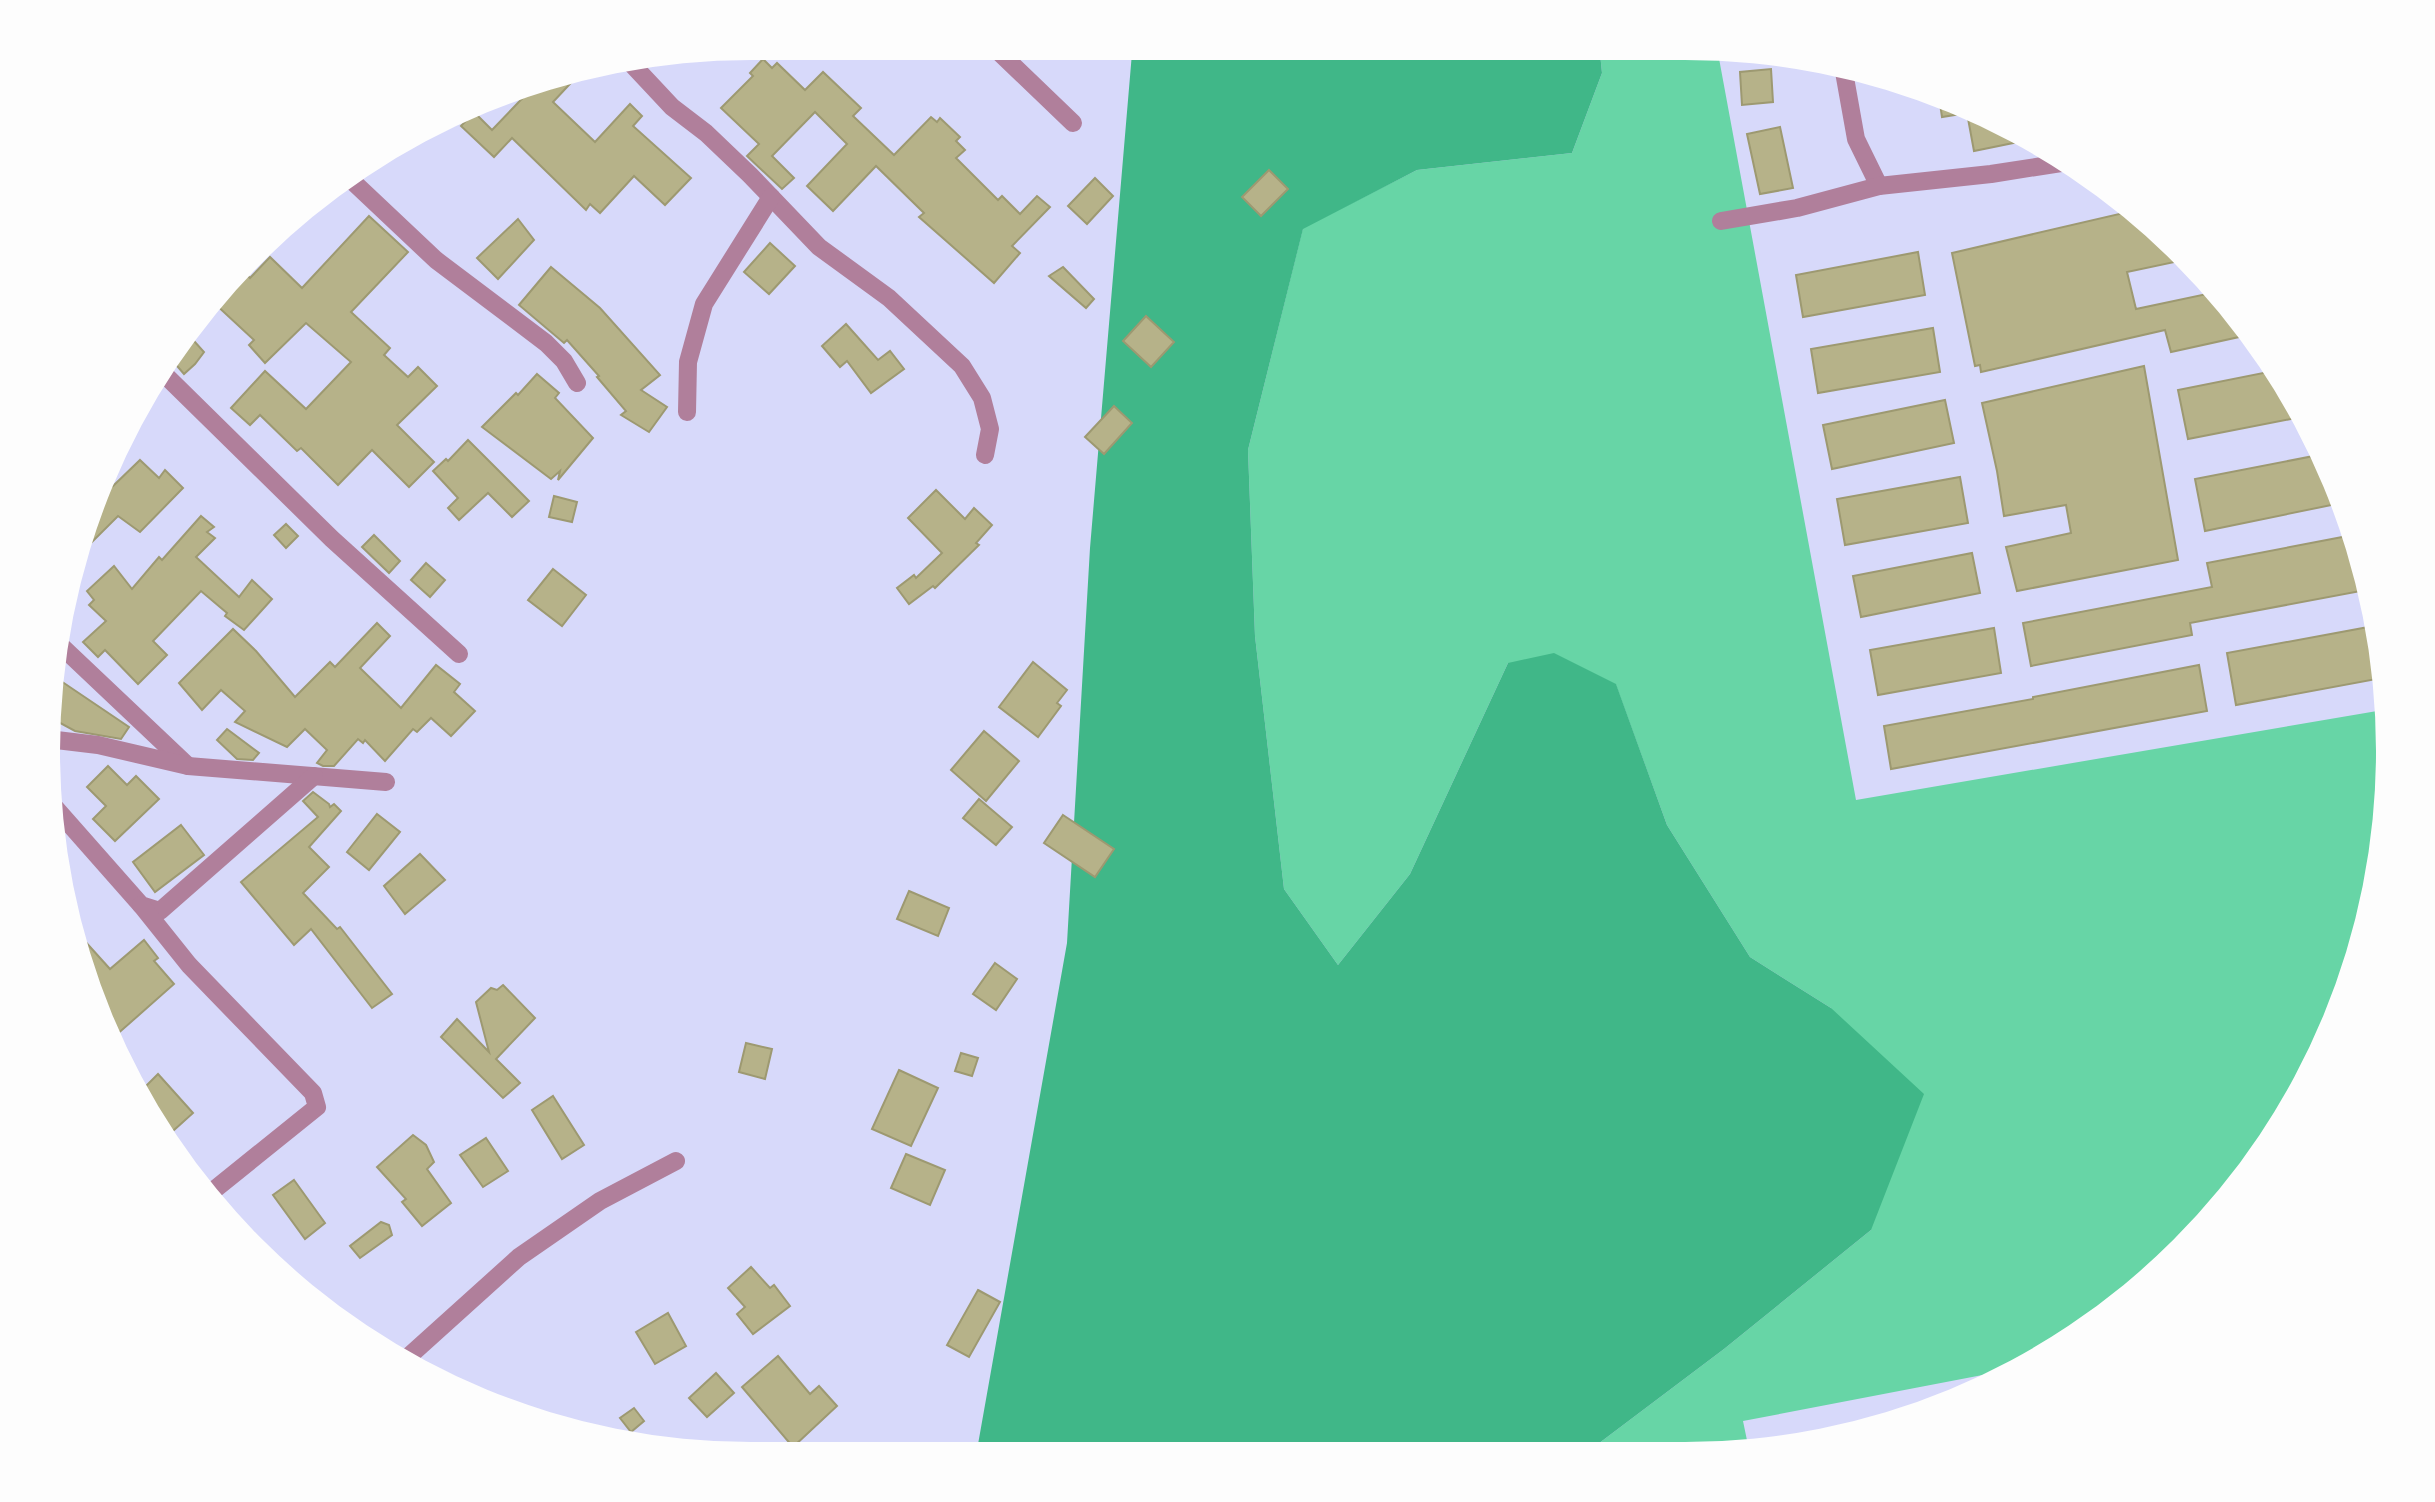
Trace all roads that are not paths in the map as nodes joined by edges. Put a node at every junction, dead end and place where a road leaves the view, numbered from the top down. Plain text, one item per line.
1 (1007, 60) edge
2 (637, 69) edge
3 (1845, 79) edge
4 (1073, 124) dead end
5 (2050, 165) edge
6 (356, 184) edge
7 (1879, 186) junction
8 (771, 197) junction
9 (1721, 221) dead end
10 (169, 379) edge
11 (577, 383) dead end
12 (687, 412) dead end
13 (985, 455) dead end
14 (67, 651) edge
15 (459, 654) dead end
16 (60, 740) edge
17 (188, 766) junction
18 (314, 776) junction
19 (386, 782) dead end
20 (63, 816) edge
21 (141, 905) junction
22 (676, 1161) dead end
23 (216, 1189) edge
24 (412, 1354) edge

1 - 4 street
2 - 8 street
3 - 7 street
5 - 7 street
6 - 11 street
7 - 9 street
8 - 12 street
8 - 13 street
10 - 15 street
14 - 17 street
16 - 17 street
17 - 18 street
18 - 19 street
18 - 21 street
20 - 21 street
21 - 23 street
22 - 24 street

